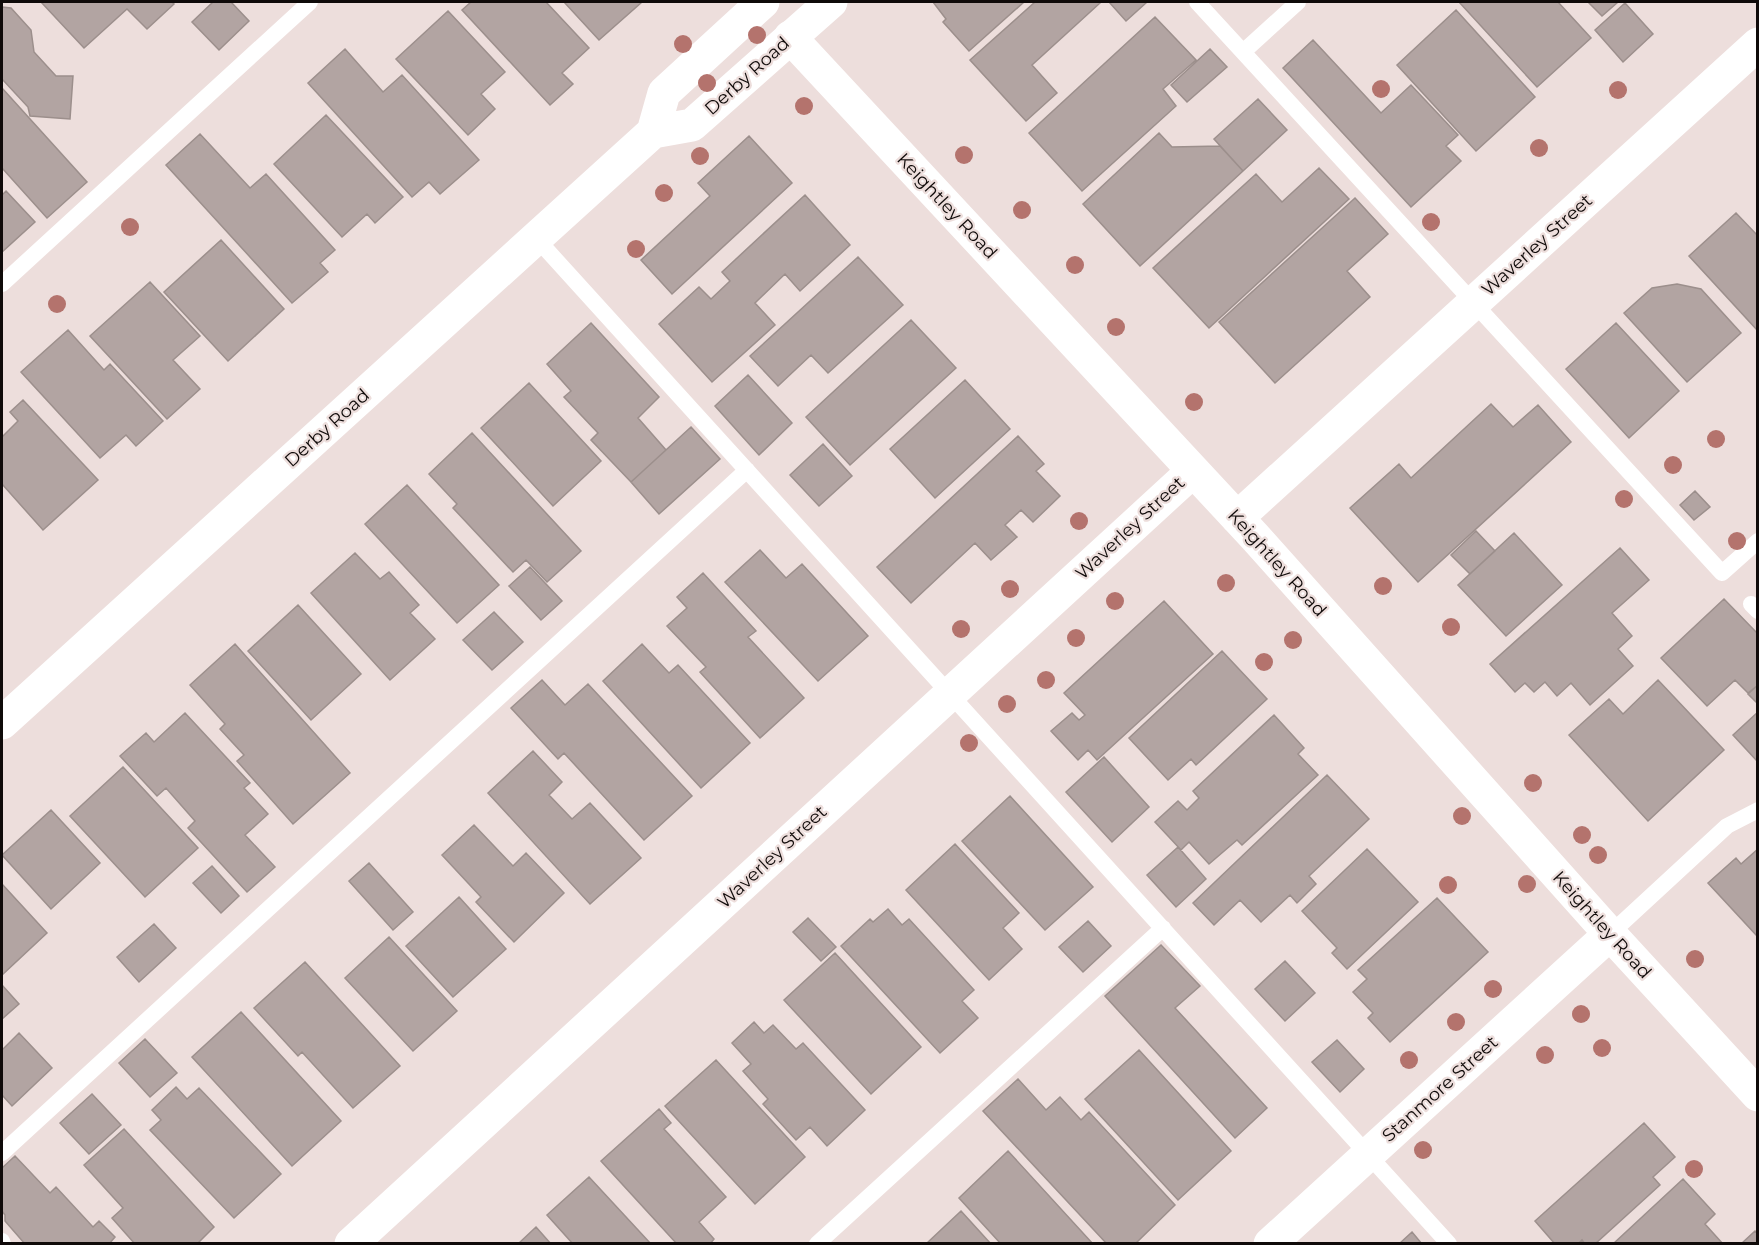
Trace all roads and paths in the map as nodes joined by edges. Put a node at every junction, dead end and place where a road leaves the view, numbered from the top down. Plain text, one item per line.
1 (310, 2) edge
2 (760, 2) edge
3 (831, 2) edge
4 (1197, 2) edge
5 (1298, 2) edge
6 (790, 37) junction
7 (1758, 44) edge
8 (1243, 52) junction
9 (653, 132) junction
10 (536, 238) junction
11 (2, 284) edge
12 (1474, 302) junction
13 (747, 470) junction
14 (1193, 471) junction
15 (1237, 518) junction
16 (1758, 541) edge
17 (950, 694) junction
18 (2, 723) edge
19 (1758, 810) edge
20 (1162, 928) junction
21 (1610, 934) junction
22 (1758, 1095) edge
23 (2, 1153) edge
24 (1368, 1154) junction
25 (351, 1244) edge
26 (817, 1244) edge
27 (1270, 1244) edge
28 (1449, 1244) edge

1 - 11 lane
2 - 9 street
3 - 6 street, Derby Road
4 - 8 lane
5 - 8 lane
6 - 9 street, Derby Road
6 - 14 street, Keightley Road
7 - 12 street, Waverley Street
8 - 12 lane
9 - 10 street, Derby Road
10 - 13 lane
10 - 18 street, Derby Road
12 - 15 street, Waverley Street
12 - 16 lane
13 - 17 lane
13 - 23 lane
14 - 15 street, Keightley Road
14 - 17 street, Waverley Street
15 - 21 street, Keightley Road
17 - 20 lane
17 - 25 street, Waverley Street
19 - 21 lane
20 - 24 lane
20 - 26 lane
21 - 22 street, Keightley Road
21 - 24 street, Stanmore Street
24 - 27 street, Stanmore Street
24 - 28 lane

